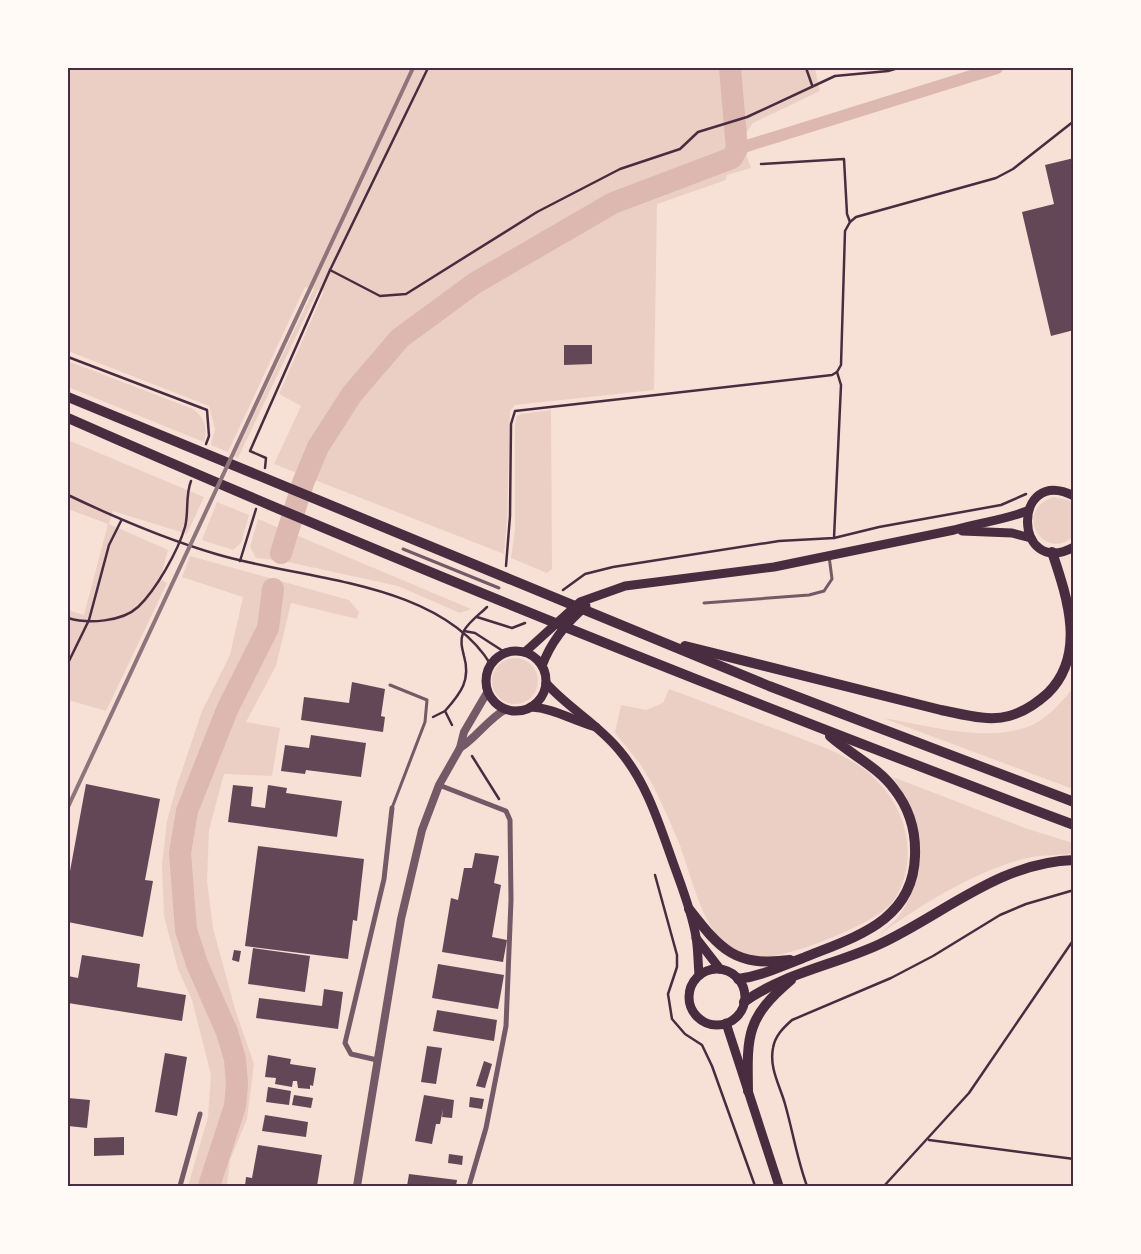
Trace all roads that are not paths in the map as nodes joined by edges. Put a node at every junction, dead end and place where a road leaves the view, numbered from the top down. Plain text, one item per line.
1 (68, 397) edge
2 (68, 418) edge
3 (1074, 496) edge
4 (1028, 512) junction
5 (954, 530) junction
6 (1031, 538) junction
7 (1074, 547) edge
8 (403, 549) dead end
9 (1052, 552) junction
10 (829, 555) junction
11 (499, 588) road end
12 (598, 597) junction
13 (704, 604) dead end
14 (654, 639) junction
15 (525, 652) junction
16 (542, 666) junction
17 (546, 683) junction
18 (390, 685) dead end
19 (488, 691) junction
20 (531, 707) junction
21 (506, 709) junction
22 (597, 727) junction
23 (826, 732) junction
24 (460, 748) junction
25 (439, 785) junction
26 (1074, 802) edge
27 (392, 808) joint
28 (1074, 825) edge
29 (1074, 860) edge
30 (689, 909) junction
31 (696, 938) junction
32 (801, 958) junction
33 (720, 969) junction
34 (806, 972) junction
35 (699, 975) junction
36 (738, 979) junction
37 (744, 1002) junction
38 (726, 1023) junction
39 (377, 1060) junction
40 (748, 1091) junction
41 (200, 1114) dead end
42 (180, 1186) edge
43 (357, 1186) edge
44 (469, 1186) edge
45 (778, 1186) edge

1 - 14 highway
2 - 23 highway
3 - 4 main road
4 - 5 main road
4 - 6 main road
5 - 6 main road
5 - 10 main road
6 - 9 main road
7 - 9 main road
8 - 11 lane
9 - 14 highway
10 - 12 main road
10 - 13 lane
12 - 15 main road
12 - 16 main road
14 - 26 highway
15 - 16 main road
15 - 19 main road
16 - 17 main road
17 - 20 main road
17 - 22 main road
18 - 27 lane
19 - 21 main road
19 - 24 street
20 - 21 main road
20 - 22 main road
21 - 24 street
22 - 30 main road
23 - 28 highway
23 - 32 highway
24 - 25 street
25 - 39 street
25 - 44 street
27 - 39 street
29 - 34 highway
30 - 31 main road
30 - 32 highway
31 - 33 main road
31 - 35 main road
32 - 36 highway
33 - 35 main road
33 - 36 main road
34 - 37 highway
34 - 40 highway
35 - 38 main road
36 - 37 main road
37 - 38 main road
38 - 40 main road
39 - 43 street
40 - 45 main road
41 - 42 street

